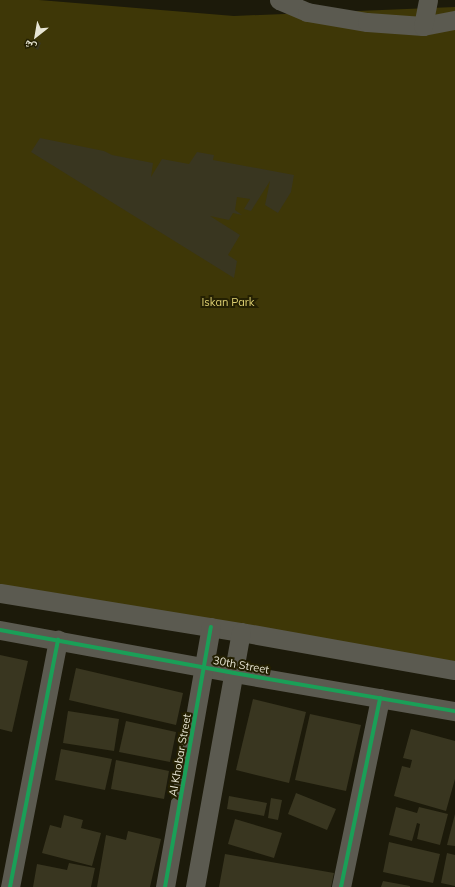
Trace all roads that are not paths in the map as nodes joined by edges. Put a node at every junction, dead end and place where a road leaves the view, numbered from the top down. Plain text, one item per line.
1 (279, 0) edge
2 (428, 0) edge
3 (455, 20) edge
4 (423, 26) junction
5 (0, 593) edge
6 (211, 627) junction
7 (0, 630) edge
8 (241, 632) junction
9 (58, 640) junction
10 (205, 668) junction
11 (455, 670) edge
12 (234, 673) junction
13 (380, 698) junction
14 (455, 711) edge
15 (10, 887) edge
16 (165, 887) edge
17 (195, 887) edge
18 (341, 887) edge

1 - 4 street
2 - 4 street
3 - 4 street
5 - 6 street
6 - 8 street
6 - 10 street, Al Khobar Street
7 - 9 street, 30th Street
8 - 11 street
8 - 12 street
9 - 10 street, 30th Street
9 - 15 street
10 - 12 street, 30th Street
10 - 16 street, Al Khobar Street
12 - 13 street, 30th Street
12 - 17 street
13 - 14 street, 30th Street
13 - 18 street

